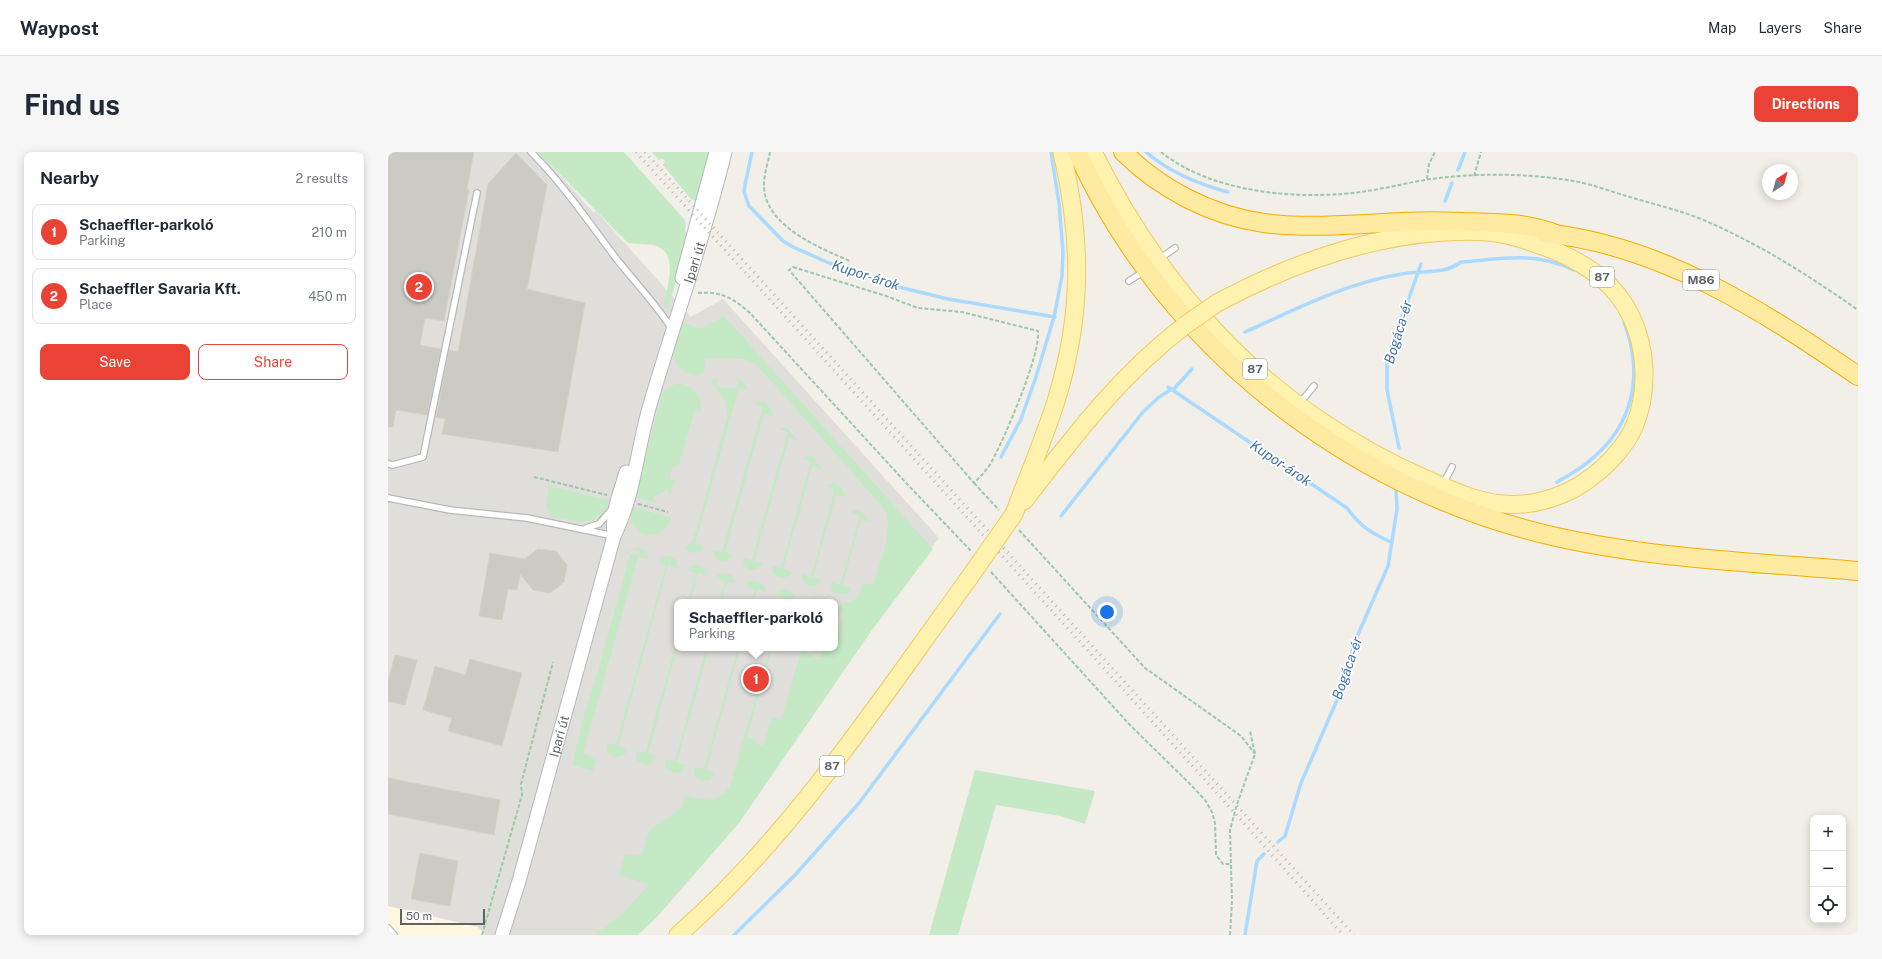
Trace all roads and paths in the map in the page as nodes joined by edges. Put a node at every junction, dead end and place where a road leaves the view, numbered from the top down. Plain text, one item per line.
1 (531, 152) edge
2 (716, 152) edge
3 (725, 152) edge
4 (770, 152) edge
5 (1062, 152) edge
6 (1077, 152) edge
7 (1092, 152) edge
8 (1123, 152) edge
9 (1161, 152) edge
10 (1435, 152) edge
11 (1481, 152) edge
12 (1474, 176) junction
13 (1427, 180) junction
14 (477, 193) dead end
15 (1472, 230) junction
16 (1556, 234) junction
17 (1175, 248) dead end
18 (850, 261) dead end
19 (1152, 264) junction
20 (1129, 281) dead end
21 (686, 290) junction
22 (1858, 310) edge
23 (670, 326) junction
24 (660, 372) junction
25 (1858, 376) edge
26 (1314, 386) dead end
27 (1299, 404) junction
28 (645, 423) junction
29 (388, 464) edge
30 (1452, 467) dead end
31 (534, 477) dead end
32 (974, 483) junction
33 (1442, 486) junction
34 (1024, 495) junction
35 (388, 498) edge
36 (620, 498) junction
37 (668, 512) dead end
38 (1007, 512) junction
39 (579, 528) junction
40 (1021, 533) dead end
41 (614, 536) junction
42 (971, 551) dead end
43 (1858, 571) edge
44 (992, 574) dead end
45 (552, 662) dead end
46 (1250, 731) dead end
47 (1255, 754) junction
48 (1230, 864) junction
49 (388, 928) edge
50 (394, 935) edge
51 (482, 935) edge
52 (502, 935) edge
53 (678, 935) edge
54 (1230, 935) edge

1 - 23 lane
2 - 23 street, Ipari út
3 - 21 street, Ipari út
4 - 18 path
5 - 34 main road, 87
6 - 19 highway
7 - 19 main road, 87
8 - 16 highway
9 - 13 path
10 - 13 path
11 - 12 path
12 - 13 path
12 - 22 path
14 - 29 lane
15 - 16 highway, M86
15 - 33 main road, 87
15 - 34 main road, 87, bridge
16 - 25 highway, M86
17 - 19 lane
19 - 20 lane
19 - 27 main road, 87
19 - 43 highway
21 - 24 street, Ipari út
21 - 42 path
23 - 24 street, Ipari út
24 - 28 street, Ipari út
26 - 27 lane
27 - 33 main road, 87
28 - 36 street, Ipari út
28 - 41 street, Ipari út
30 - 33 lane
31 - 36 path
32 - 32 path
32 - 38 path
34 - 38 main road, 87
35 - 39 lane
36 - 37 path
36 - 39 lane
36 - 41 street, Ipari út
38 - 53 main road, 87, bridge
39 - 41 lane
40 - 47 path
41 - 52 street, Ipari út
44 - 48 path
45 - 51 path
46 - 47 path
47 - 48 path
48 - 54 path
49 - 50 lane

